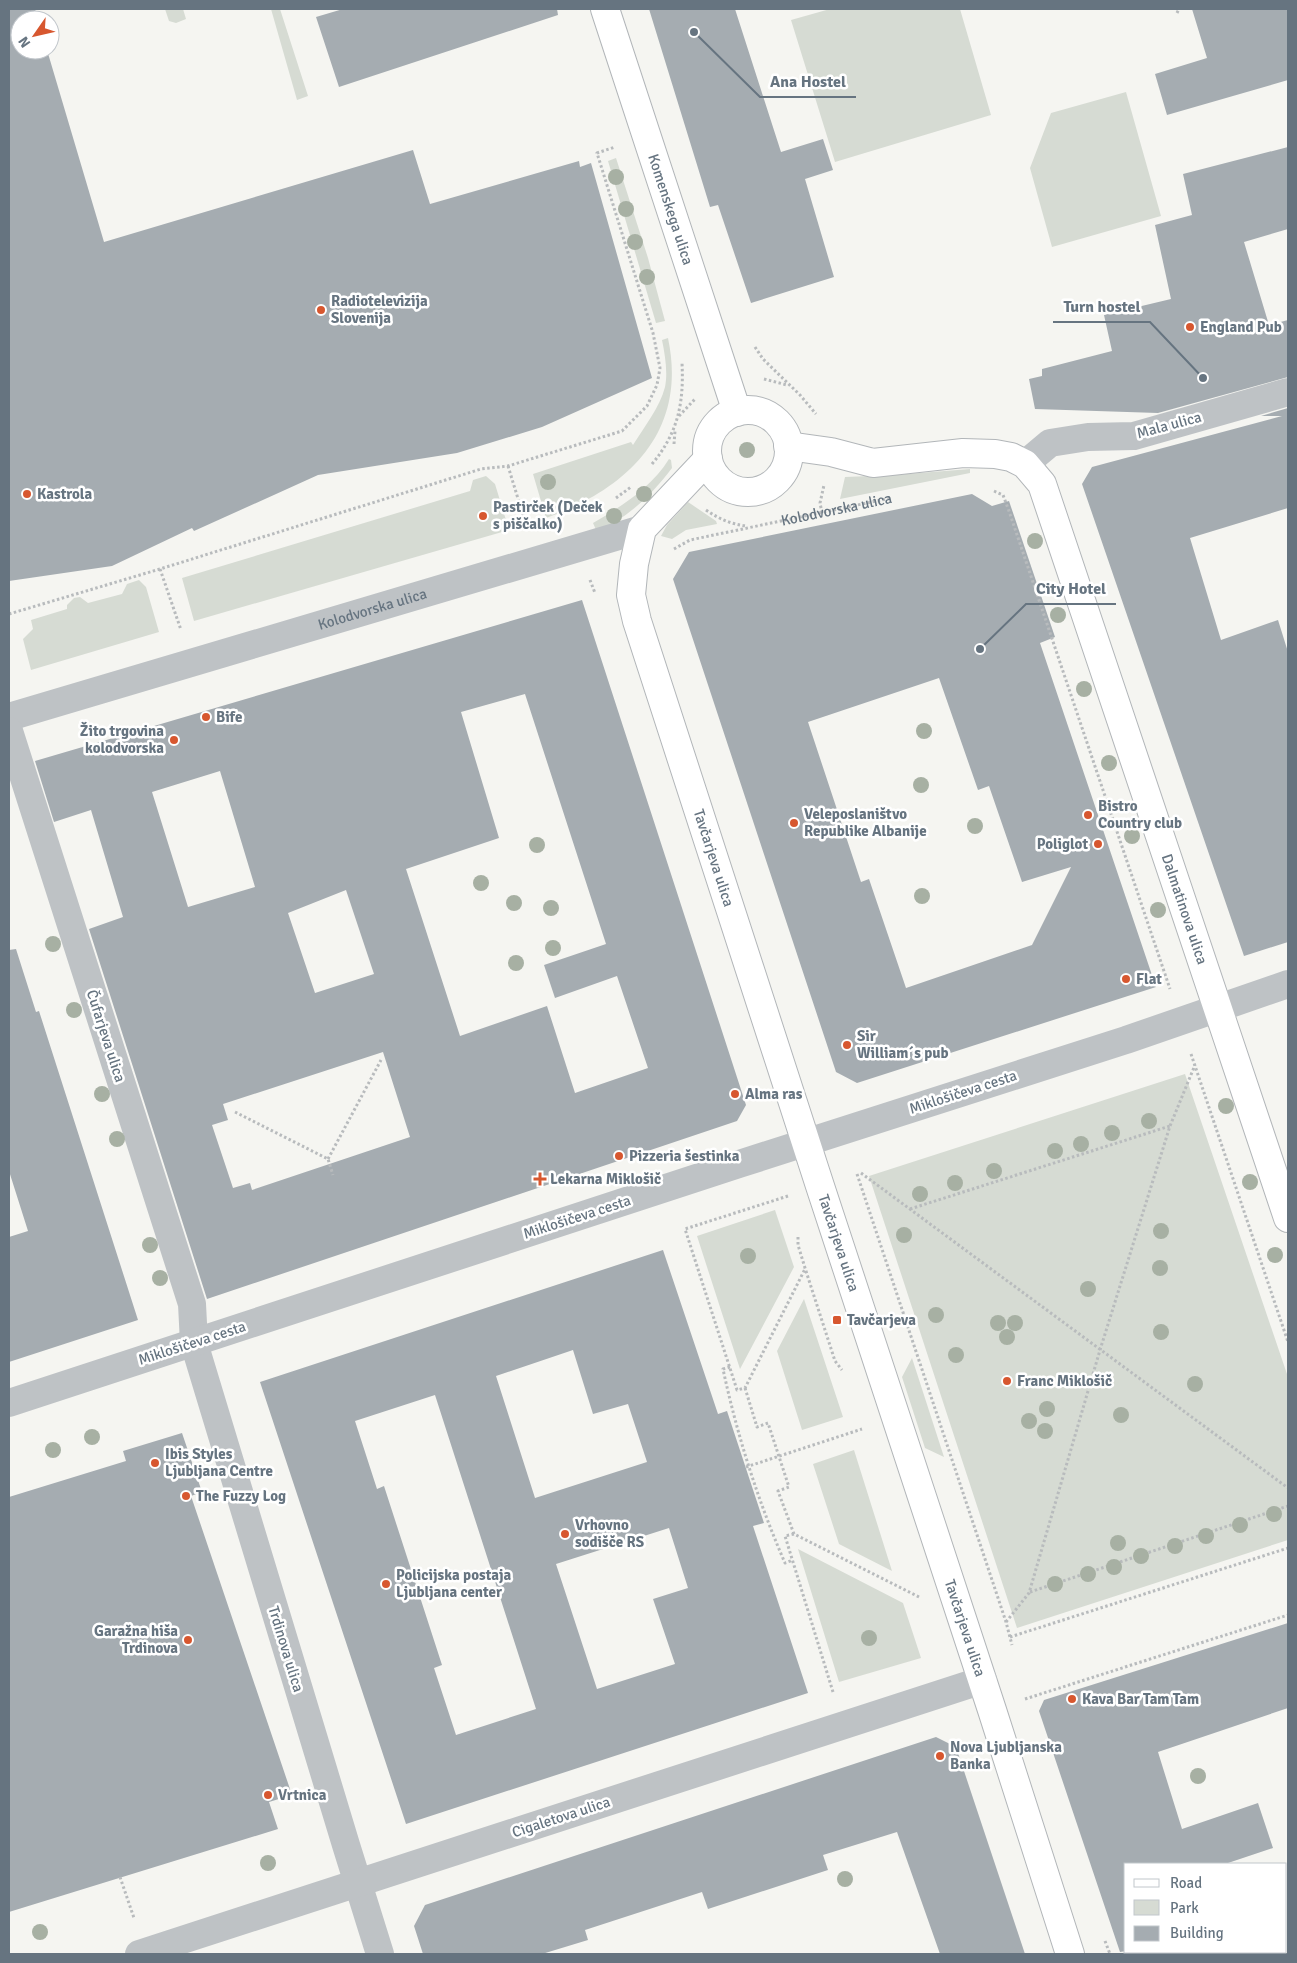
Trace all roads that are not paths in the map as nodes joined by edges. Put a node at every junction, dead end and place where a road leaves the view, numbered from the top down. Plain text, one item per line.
1 (605, 9) edge
2 (1288, 392) edge
3 (737, 412) junction
4 (788, 446) junction
5 (708, 459) junction
6 (1025, 464) junction
7 (642, 529) junction
8 (9, 718) edge
9 (9, 731) edge
10 (1288, 984) edge
11 (1217, 1009) junction
12 (806, 1143) junction
13 (1282, 1180) edge
14 (1288, 1218) edge
15 (194, 1343) junction
16 (9, 1403) edge
17 (982, 1680) junction
18 (358, 1883) junction
19 (143, 1953) edge
20 (380, 1954) edge
21 (1070, 1954) edge

1 - 3 main road, Komenskega ulica
2 - 6 street, Mala ulica
3 - 4 main road
3 - 5 main road
4 - 5 main road
4 - 6 main road
5 - 7 main road
6 - 11 main road, Dalmatinova ulica
7 - 8 street, Kolodvorska ulica
7 - 12 main road, Tavčarjeva ulica
9 - 15 street, Čufarjeva ulica
10 - 11 street, Miklošičeva cesta
11 - 12 street, Miklošičeva cesta
11 - 13 main road, Dalmatinova ulica
12 - 15 street, Miklošičeva cesta
12 - 17 main road, Tavčarjeva ulica
13 - 14 main road, Dalmatinova ulica
15 - 16 street, Miklošičeva cesta
15 - 18 street, Trdinova ulica
17 - 18 street, Cigaletova ulica
17 - 21 main road, Tavčarjeva ulica
18 - 19 street, Cigaletova ulica
18 - 20 street, Trdinova ulica

